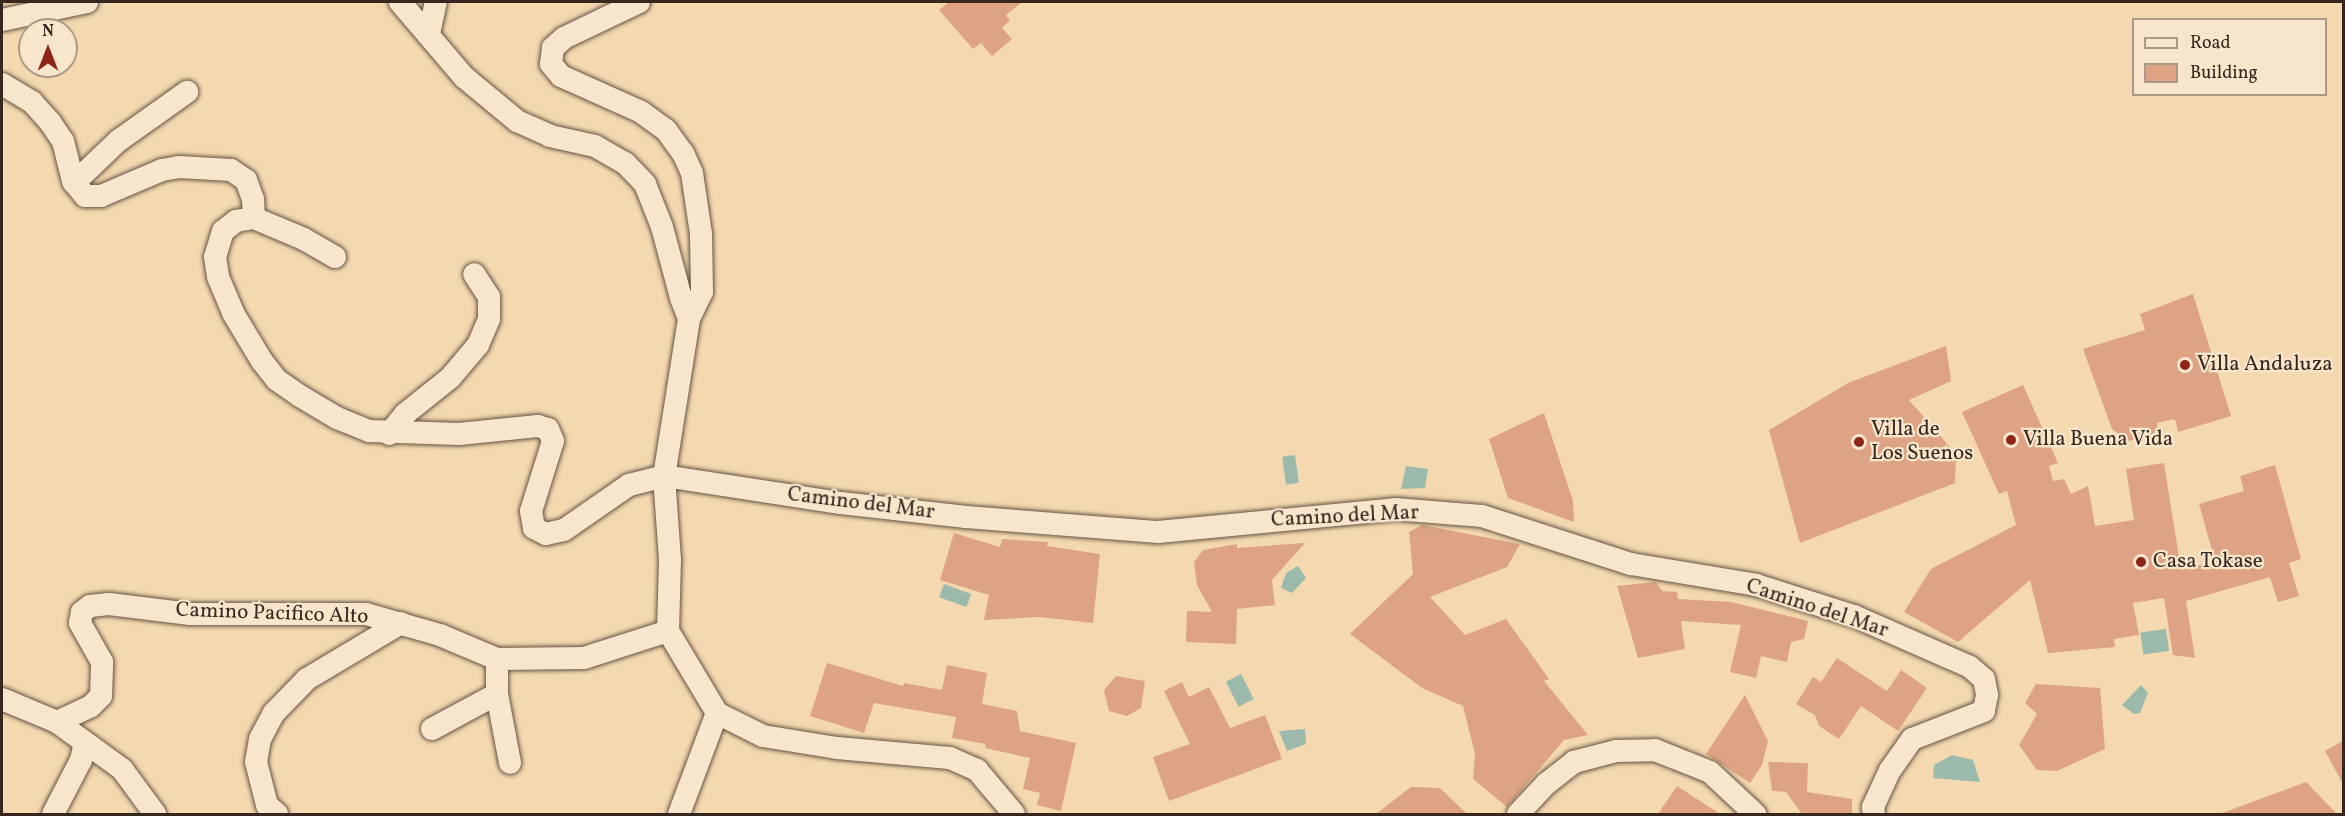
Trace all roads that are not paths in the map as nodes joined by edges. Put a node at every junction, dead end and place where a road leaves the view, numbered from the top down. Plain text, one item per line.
1 (87, 2) edge
2 (400, 2) edge
3 (436, 2) edge
4 (639, 2) edge
5 (2, 20) edge
6 (429, 34) junction
7 (2, 84) edge
8 (188, 92) dead end
9 (74, 183) junction
10 (254, 218) junction
11 (335, 257) dead end
12 (474, 274) dead end
13 (689, 319) junction
14 (389, 434) junction
15 (664, 476) junction
16 (401, 623) junction
17 (668, 631) junction
18 (496, 658) junction
19 (497, 694) junction
20 (2, 699) edge
21 (717, 713) junction
22 (57, 722) junction
23 (432, 729) dead end
24 (85, 743) junction
25 (510, 763) dead end
26 (53, 814) edge
27 (155, 814) edge
28 (277, 814) edge
29 (679, 814) edge
30 (1014, 814) edge
31 (1518, 814) edge
32 (1755, 814) edge
33 (1874, 814) edge

1 - 5 street
2 - 6 street
3 - 6 street
4 - 13 street
6 - 13 street
7 - 9 street
8 - 9 street
9 - 10 street
10 - 11 street
10 - 14 street
12 - 14 street
13 - 15 street
14 - 15 street
15 - 17 street
15 - 33 street, Camino del Mar
16 - 18 street, Camino Pacifico Alto
16 - 22 street, Camino Pacifico Alto
16 - 28 street
17 - 18 street, Camino Pacifico Alto
17 - 21 street
18 - 19 street
19 - 23 street
19 - 25 street
20 - 22 street
21 - 29 street
21 - 30 street
22 - 24 street
24 - 26 street
24 - 27 street
31 - 32 street

